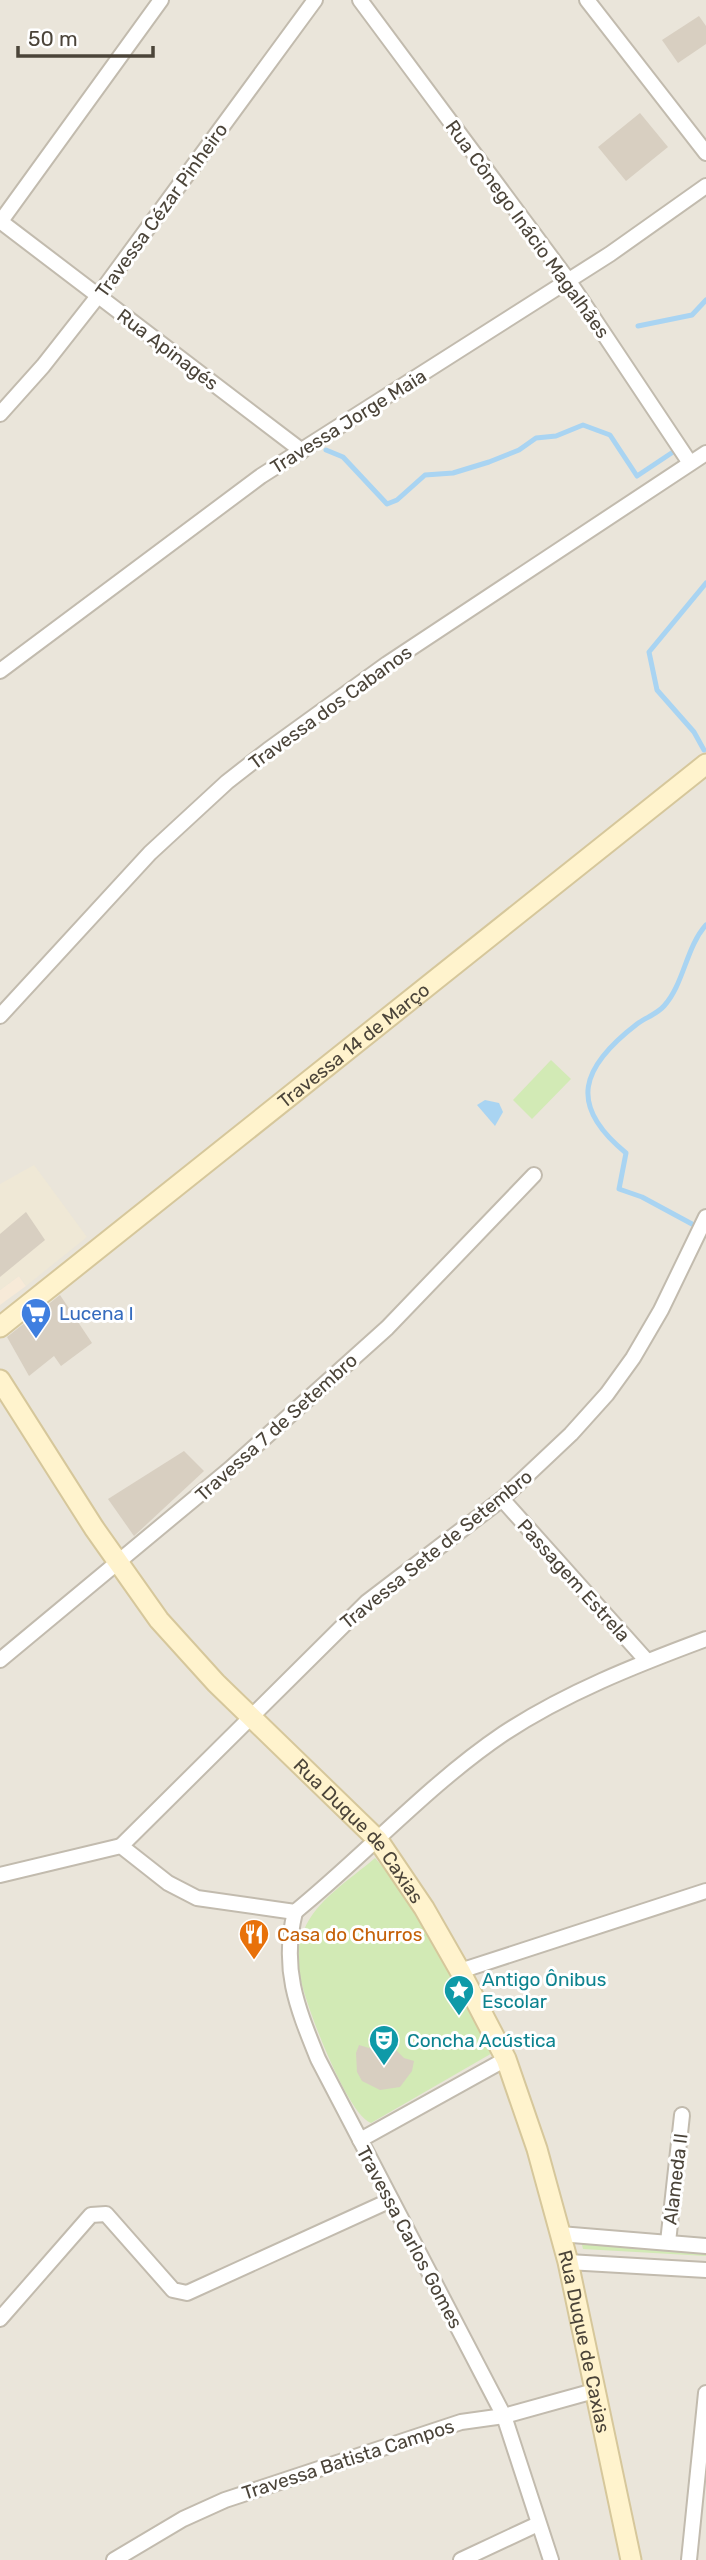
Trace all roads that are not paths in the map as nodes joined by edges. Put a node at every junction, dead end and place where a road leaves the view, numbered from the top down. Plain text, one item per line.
1 (161, 0) edge
2 (315, 0) edge
3 (360, 0) edge
4 (587, 0) edge
5 (706, 153) edge
6 (706, 186) edge
7 (0, 221) edge
8 (568, 280) junction
9 (98, 296) junction
10 (0, 414) edge
11 (302, 451) junction
12 (706, 453) edge
13 (690, 463) junction
14 (0, 671) edge
15 (706, 764) edge
16 (0, 1016) edge
17 (534, 1175) dead end
18 (706, 1217) edge
19 (0, 1327) edge
20 (0, 1380) edge
21 (502, 1499) junction
22 (117, 1564) junction
23 (706, 1639) edge
24 (0, 1660) edge
25 (647, 1661) junction
26 (252, 1719) junction
27 (378, 1840) junction
28 (121, 1846) junction
29 (0, 1875) edge
30 (706, 1891) edge
31 (295, 1912) junction
32 (460, 1971) junction
33 (506, 2059) junction
34 (682, 2115) dead end
35 (360, 2140) junction
36 (391, 2200) junction
37 (559, 2234) junction
38 (668, 2242) junction
39 (706, 2246) edge
40 (568, 2262) junction
41 (706, 2270) edge
42 (0, 2319) edge
43 (594, 2391) junction
44 (706, 2393) edge
45 (504, 2416) junction
46 (538, 2524) junction
47 (114, 2560) edge
48 (461, 2560) edge
49 (551, 2560) edge
50 (631, 2560) edge
51 (689, 2560) edge

1 - 7 street
2 - 9 street, Travessa Cézar Pinheiro
3 - 8 street, Rua Cônego Inácio Magalhães
4 - 5 street
6 - 8 street, Travessa Jorge Maia
7 - 9 street, Rua Apinagés
8 - 11 street, Travessa Jorge Maia
8 - 13 street, Rua Cônego Inácio Magalhães
9 - 10 street, Travessa Cézar Pinheiro
9 - 11 street, Rua Apinagés
11 - 14 street, Travessa Jorge Maia
12 - 13 street, Travessa dos Cabanos
13 - 16 street, Travessa dos Cabanos
15 - 19 street, Travessa 14 de Março
17 - 22 street, Travessa 7 de Setembro
18 - 21 street, Travessa Sete de Setembro
20 - 22 street, Rua Duque de Caxias
21 - 25 street, Passagem Estrela
21 - 26 street, Travessa Sete de Setembro
22 - 24 street, Travessa 7 de Setembro
22 - 26 street, Rua Duque de Caxias
23 - 25 street
25 - 27 street
26 - 27 street, Rua Duque de Caxias
26 - 28 street, Travessa Sete de Setembro
27 - 31 street
27 - 32 street, Rua Duque de Caxias
28 - 29 street
28 - 31 street
30 - 32 street
31 - 35 street, Travessa Carlos Gomes
32 - 33 street, Rua Duque de Caxias
33 - 35 street
33 - 37 street, Rua Duque de Caxias
34 - 38 street, Alameda II
35 - 36 street, Travessa Carlos Gomes
36 - 42 street
36 - 45 street, Travessa Carlos Gomes
37 - 38 street
37 - 40 street, Rua Duque de Caxias
38 - 39 street
40 - 41 street
40 - 43 street, Rua Duque de Caxias
43 - 45 street, Travessa Batista Campos
43 - 50 street, Rua Duque de Caxias
44 - 51 street
45 - 46 street, Travessa Carlos Gomes
45 - 47 street, Travessa Batista Campos
46 - 48 street
46 - 49 street, Travessa Carlos Gomes

